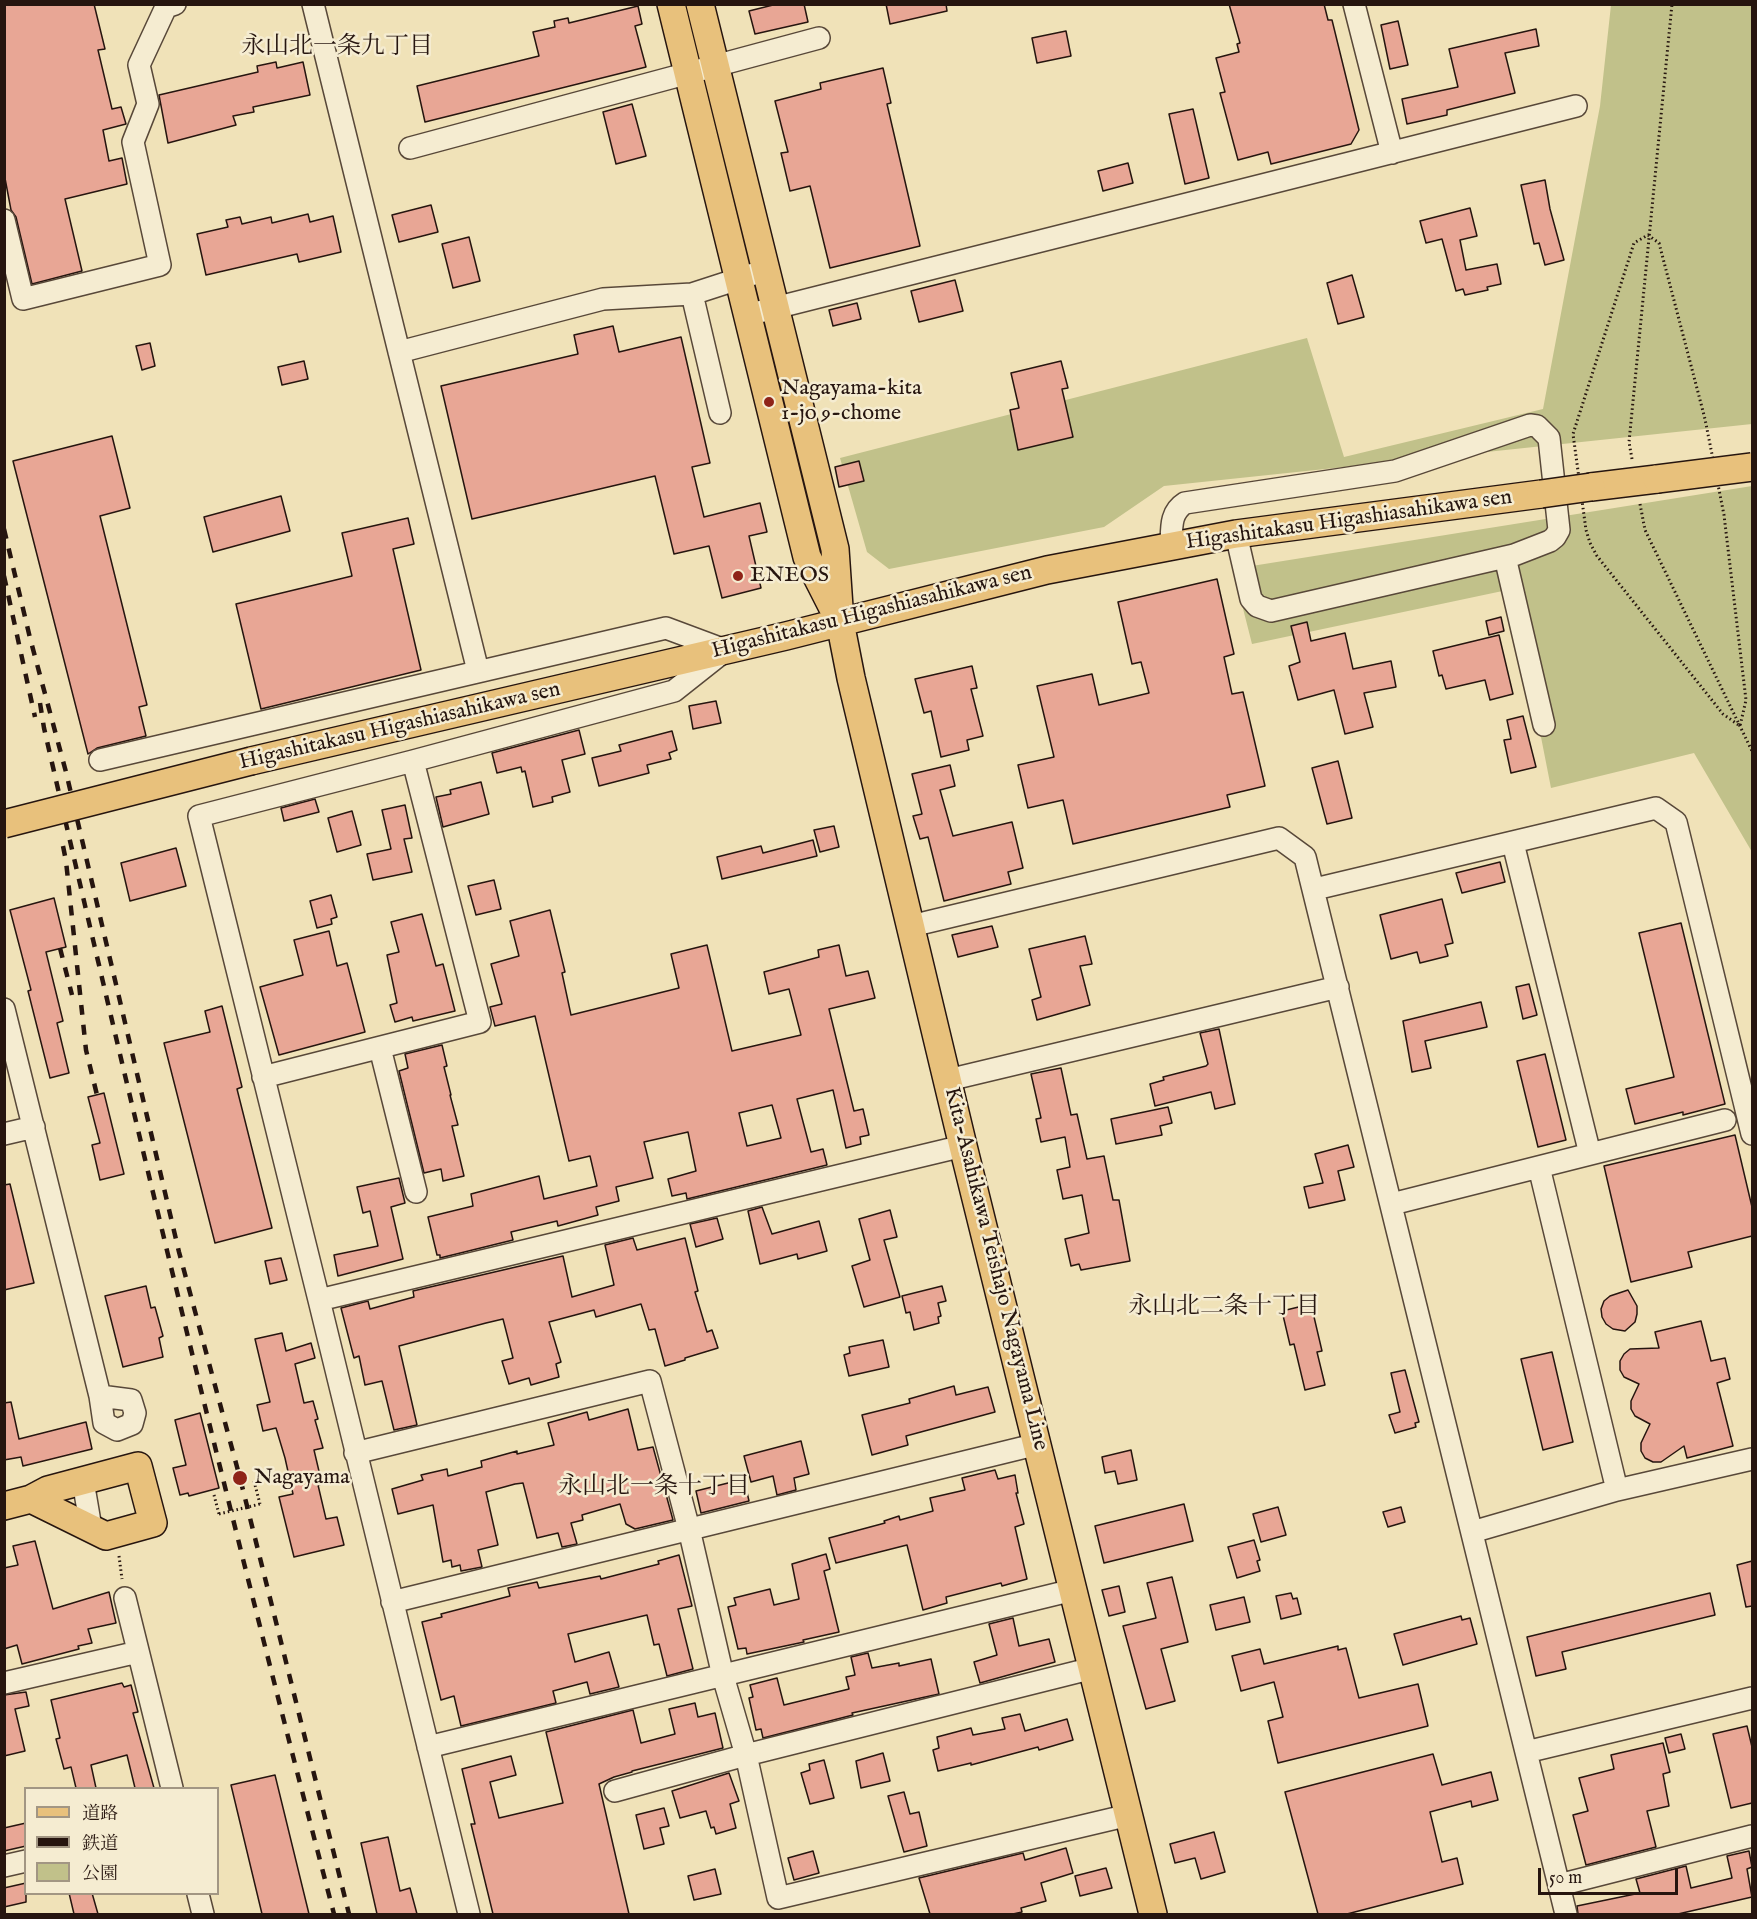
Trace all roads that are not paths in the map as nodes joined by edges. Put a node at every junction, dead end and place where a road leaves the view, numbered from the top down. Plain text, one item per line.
1 (176, 4) edge
2 (314, 4) edge
3 (671, 4) edge
4 (700, 4) edge
5 (1354, 4) edge
6 (819, 38) dead end
7 (716, 67) junction
8 (688, 74) junction
9 (1576, 106) dead end
10 (410, 148) dead end
11 (1392, 153) junction
12 (4, 220) edge
13 (766, 270) junction
14 (738, 278) junction
15 (692, 294) junction
16 (775, 308) junction
17 (747, 315) junction
18 (399, 352) junction
19 (720, 413) dead end
20 (1752, 467) edge
21 (1236, 534) junction
22 (1171, 547) junction
23 (1506, 557) junction
24 (840, 622) junction
25 (725, 650) junction
26 (478, 671) junction
27 (1544, 725) dead end
28 (100, 760) dead end
29 (414, 761) junction
30 (4, 824) edge
31 (1514, 843) junction
32 (1315, 888) junction
33 (911, 926) junction
34 (1338, 987) junction
35 (4, 1009) edge
36 (380, 1048) junction
37 (264, 1077) junction
38 (948, 1080) junction
39 (1725, 1120) dead end
40 (34, 1127) junction
41 (4, 1134) edge
42 (1752, 1134) edge
43 (963, 1146) junction
44 (1590, 1154) junction
45 (1539, 1167) junction
46 (416, 1192) dead end
47 (1392, 1204) junction
48 (319, 1300) junction
49 (100, 1396) dead end
50 (1038, 1444) junction
51 (355, 1453) junction
52 (1752, 1459) edge
53 (83, 1481) junction
54 (1617, 1490) junction
55 (31, 1499) junction
56 (4, 1506) edge
57 (689, 1529) junction
58 (103, 1531) junction
59 (1472, 1532) junction
60 (1073, 1590) junction
61 (125, 1598) road end
62 (392, 1602) junction
63 (138, 1652) junction
64 (1094, 1668) junction
65 (723, 1676) junction
66 (4, 1683) edge
67 (1752, 1698) edge
68 (428, 1747) junction
69 (1526, 1752) junction
70 (746, 1755) junction
71 (172, 1787) edge
72 (615, 1791) dead end
73 (1129, 1815) junction
74 (1752, 1836) edge
75 (24, 1861) edge
76 (4, 1866) edge
77 (1559, 1885) junction
78 (198, 1895) edge
79 (203, 1914) edge
80 (469, 1914) edge
81 (1154, 1914) edge
82 (1566, 1914) edge

1 - 12 street
2 - 18 street
3 - 8 main road, Kita-Asahikawa Teishajo Nagayama Line
4 - 7 main road, Kita-Asahikawa Teishajo Nagayama Line
5 - 11 street
6 - 7 street
7 - 8 street
7 - 13 main road, Kita-Asahikawa Teishajo Nagayama Line
8 - 10 street
8 - 14 main road, Kita-Asahikawa Teishajo Nagayama Line
9 - 11 street
11 - 16 street
13 - 14 street
13 - 16 main road, Kita-Asahikawa Teishajo Nagayama Line
14 - 15 street
14 - 17 main road, Kita-Asahikawa Teishajo Nagayama Line
15 - 18 street
15 - 19 street
16 - 17 street
16 - 24 main road, Kita-Asahikawa Teishajo Nagayama Line
17 - 24 main road, Kita-Asahikawa Teishajo Nagayama Line
18 - 26 street
20 - 21 main road, Higashitakasu Higashiasahikawa sen, bridge
21 - 22 main road, Higashitakasu Higashiasahikawa sen
21 - 23 street
22 - 23 street
22 - 24 main road, Higashitakasu Higashiasahikawa sen
23 - 27 street
24 - 25 main road, Higashitakasu Higashiasahikawa sen
24 - 33 main road, Kita-Asahikawa Teishajo Nagayama Line
25 - 26 street
25 - 29 street
25 - 30 main road, Higashitakasu Higashiasahikawa sen, bridge
26 - 28 street
29 - 36 street
29 - 37 street
31 - 32 street
31 - 42 street
31 - 44 street
32 - 33 street
32 - 34 street
33 - 38 main road, Kita-Asahikawa Teishajo Nagayama Line
34 - 38 street
34 - 47 street
35 - 40 street
36 - 37 street
36 - 46 street
37 - 48 street
38 - 43 main road, Kita-Asahikawa Teishajo Nagayama Line
39 - 44 street
40 - 41 street
40 - 49 street
43 - 48 street
43 - 50 main road, Kita-Asahikawa Teishajo Nagayama Line
44 - 45 street
45 - 47 street
45 - 54 street
47 - 59 street
48 - 51 street
50 - 57 street
50 - 60 main road, Kita-Asahikawa Teishajo Nagayama Line
51 - 57 street
51 - 62 street
52 - 54 street
53 - 55 main road
53 - 58 street
53 - 58 main road
54 - 59 street
55 - 56 main road
55 - 58 main road
57 - 62 street
57 - 65 street
59 - 69 street
60 - 64 main road, Kita-Asahikawa Teishajo Nagayama Line
60 - 65 street
61 - 63 street
62 - 68 street
63 - 66 street
63 - 71 street
64 - 70 street
64 - 73 main road, Kita-Asahikawa Teishajo Nagayama Line
65 - 68 street
65 - 70 street
67 - 69 street
68 - 80 street
69 - 77 street
70 - 72 street
70 - 73 street
73 - 81 main road, Kita-Asahikawa Teishajo Nagayama Line
74 - 77 street
75 - 76 street
77 - 82 street
78 - 79 street

